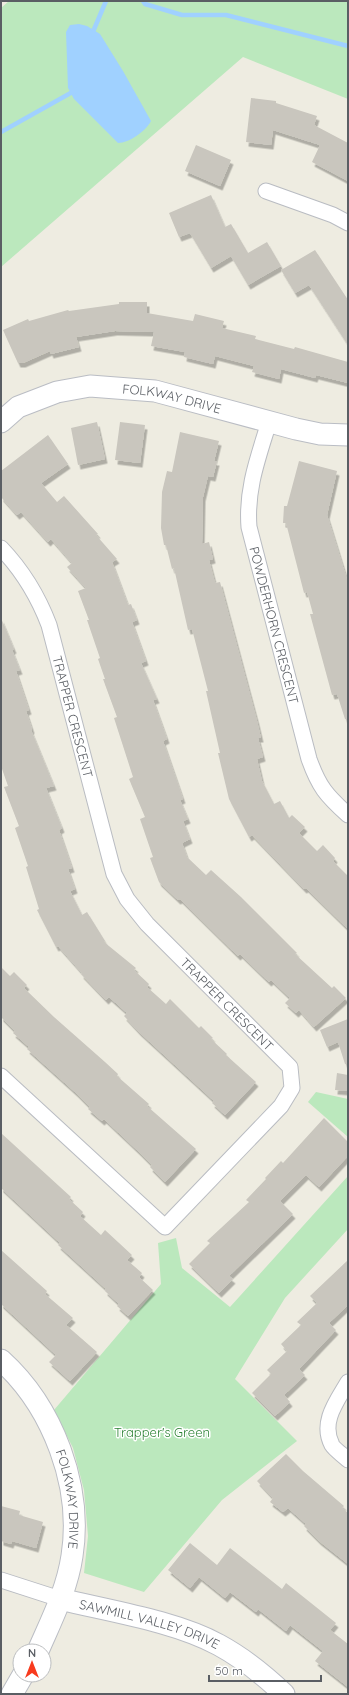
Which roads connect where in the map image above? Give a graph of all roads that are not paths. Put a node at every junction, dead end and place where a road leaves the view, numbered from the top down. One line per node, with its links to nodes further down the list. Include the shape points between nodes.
1 (266, 191): 2 (street)
2 (348, 223)
3 (1, 422): 4 (street, FOLKWAY DRIVE, via 18,407 57,392 90,386 155,391)
4 (269, 422): 5 (street, FOLKWAY DRIVE, via 320,434); 7 (street, POWDERHORN CRESCENT, via 250,485 250,527 309,759 317,781 326,795)
5 (348, 435)
6 (1, 548): 8 (street, TRAPPER CRESCENT, via 16,564 42,607 49,625 114,874 127,899 147,924 290,1068 292,1088 281,1106 165,1227)
7 (348, 816)
8 (1, 1076)
9 (1, 1360): 13 (street, FOLKWAY DRIVE, via 17,1374 54,1434 68,1481 75,1514 74,1536 72,1557)
10 (348, 1382): 11 (street, via 330,1412 328,1429 332,1445)
11 (348, 1460)
12 (1, 1580): 13 (street, SAWMILL VALLEY DRIVE)
13 (60, 1599): 14 (street, FOLKWAY DRIVE); 17 (street, SAWMILL VALLEY DRIVE, via 178,1628 218,1644 258,1669)
14 (41, 1643)
15 (18, 1683): 16 (street)
16 (12, 1694)
17 (284, 1694)

